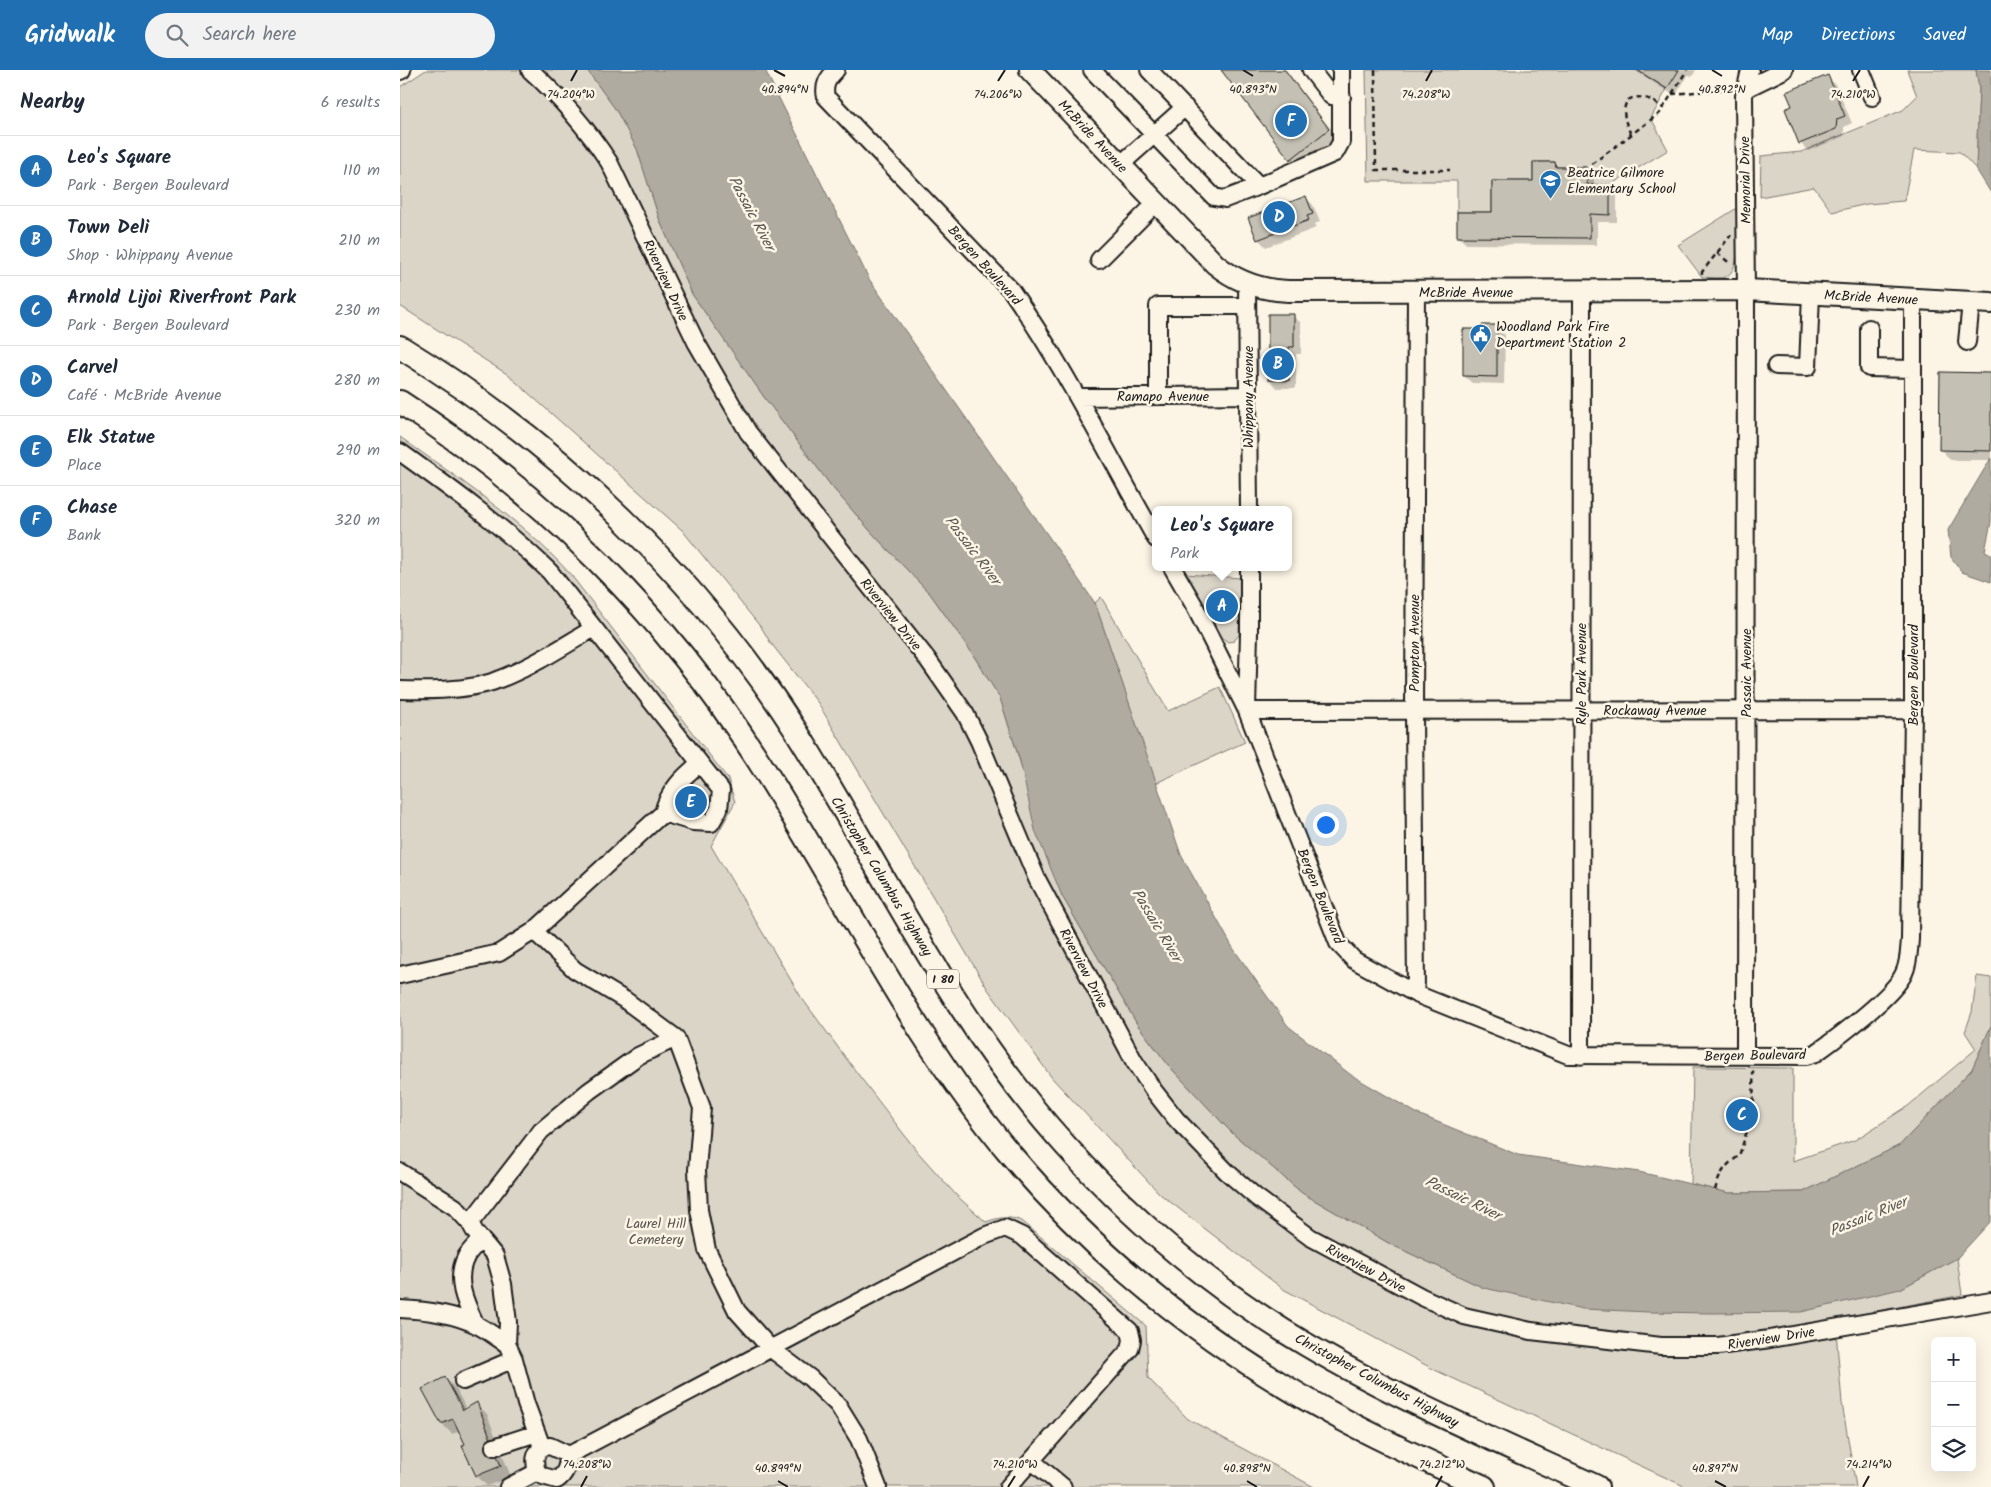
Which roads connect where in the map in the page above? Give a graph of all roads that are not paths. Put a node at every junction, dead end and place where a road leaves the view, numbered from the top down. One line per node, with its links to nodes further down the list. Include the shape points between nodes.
1 (530, 70): 61 (street, Riverview Drive, via 573,112 608,162 696,342 748,432 928,660 965,713 980,741 1037,879 1139,1068 1176,1119 1220,1166 1256,1197 1310,1237 1422,1297 1464,1316 1531,1332 1661,1346 1718,1346)
2 (836, 70): 35 (street, Bergen Boulevard, via 826,82 826,97 1011,290)
3 (1030, 70): 16 (main road, McBride Avenue)
4 (1092, 70): 15 (street)
5 (1149, 70): 14 (street)
6 (1311, 70): 12 (street, via 1331,96)
7 (1341, 70): 12 (street)
8 (1750, 70): 11 (street, Memorial Drive)
9 (1784, 70): 11 (street)
10 (1861, 70): 13 (street)
11 (1746, 89): 21 (street, Memorial Drive)
12 (1342, 96): 17 (street, via 1341,142 1336,153)
13 (1872, 97)
14 (1185, 107): 15 (street); 17 (street)
15 (1154, 135): 16 (street); 17 (street, via 1214,197 1225,199)
16 (1120, 165): 18 (main road, McBride Avenue)
17 (1259, 186)
18 (1156, 203): 19 (street); 20 (main road, McBride Avenue, via 1215,264)
19 (1099, 260)
20 (1247, 284): 23 (main road, McBride Avenue, via 1274,291); 28 (street, Whippany Avenue)
21 (1746, 290): 22 (main road, McBride Avenue); 24 (main road, McBride Avenue); 47 (street, Passaic Avenue)
22 (1582, 291): 23 (main road, McBride Avenue); 46 (street, Ryle Park Avenue)
23 (1416, 292): 45 (street, Pompton Avenue)
24 (1811, 294): 25 (main road, McBride Avenue); 32 (street, via 1808,367)
25 (1913, 299): 26 (main road, McBride Avenue); 33 (street, Bergen Boulevard)
26 (1971, 302): 27 (main road, McBride Avenue); 30 (street)
27 (1991, 303)
28 (1248, 306): 34 (street, Whippany Avenue); 36 (street, via 1158,306)
29 (1870, 328): 33 (street, via 1869,368)
30 (1967, 342)
31 (400, 347): 78 (highway, Christopher Columbus Highway / I 80, via 467,390 592,489 702,605 767,688 796,732 944,980 1001,1067 1032,1108 1133,1215 1219,1287 1305,1344 1394,1393)
32 (1776, 366)
33 (1913, 369): 48 (street, Bergen Boulevard)
34 (1248, 395): 36 (street, Ramapo Avenue); 39 (street, Whippany Avenue)
35 (1078, 397): 36 (street, Ramapo Avenue); 40 (street, Bergen Boulevard)
36 (1158, 397)
37 (400, 402): 77 (highway, via 472,451 552,517 592,554 674,644 756,757 947,1072 1013,1157 1079,1228 1165,1304 1252,1366 1344,1420)
38 (400, 452): 43 (street, via 519,541 550,572)
39 (1249, 506)
40 (1152, 531)
41 (1174, 571): 49 (street, Bergen Boulevard)
42 (1249, 571): 49 (street)
43 (594, 628): 44 (street, via 538,662 490,682 437,691); 50 (street)
44 (400, 690)
45 (1414, 710): 46 (street, Rockaway Avenue); 49 (street, Rockaway Avenue); 54 (street, Pompton Avenue)
46 (1581, 710): 47 (street, Rockaway Avenue); 56 (street, Ryle Park Avenue)
47 (1746, 710): 48 (street, Rockaway Avenue); 57 (street, Passaic Avenue)
48 (1913, 710): 57 (street, Bergen Boulevard, via 1910,939 1905,972 1890,993 1816,1053 1806,1056)
49 (1247, 711): 54 (street, Bergen Boulevard, via 1338,943 1354,960)
50 (700, 763): 51 (street, via 679,780 665,801); 51 (street, via 721,790 719,809 711,823 693,822)
51 (663, 813): 52 (street)
52 (534, 931): 53 (street, via 499,953); 55 (street, via 575,970 625,1000)
53 (400, 975)
54 (1416, 994): 56 (street, Bergen Boulevard, via 1568,1055)
55 (676, 1038): 59 (street, via 638,1056 541,1131); 64 (street, via 702,1108 697,1170 699,1210 707,1250 737,1311)
56 (1581, 1056): 57 (street, Bergen Boulevard)
57 (1749, 1056)
58 (400, 1172): 59 (street, via 455,1207)
59 (470, 1223): 60 (street)
60 (481, 1239): 63 (street, via 466,1256 462,1269 466,1304); 65 (street, via 495,1256 503,1284)
61 (1991, 1301)
62 (400, 1310): 63 (street, via 447,1315)
63 (476, 1325): 65 (street)
64 (770, 1348): 69 (street); 70 (street, via 1005,1228 1022,1236 1130,1330 1132,1340 1130,1350); 74 (street, via 838,1404 860,1439)
65 (510, 1351): 66 (street); 67 (street)
66 (463, 1381)
67 (539, 1440): 68 (street); 69 (street); 71 (street)
68 (494, 1447)
69 (569, 1455): 72 (street)
70 (1032, 1461): 75 (street); 76 (street)
71 (537, 1472): 72 (street); 73 (street)
72 (559, 1484)
73 (508, 1487)
74 (878, 1487)
75 (1008, 1487)
76 (1063, 1487)
77 (1484, 1487)
78 (1597, 1487)

